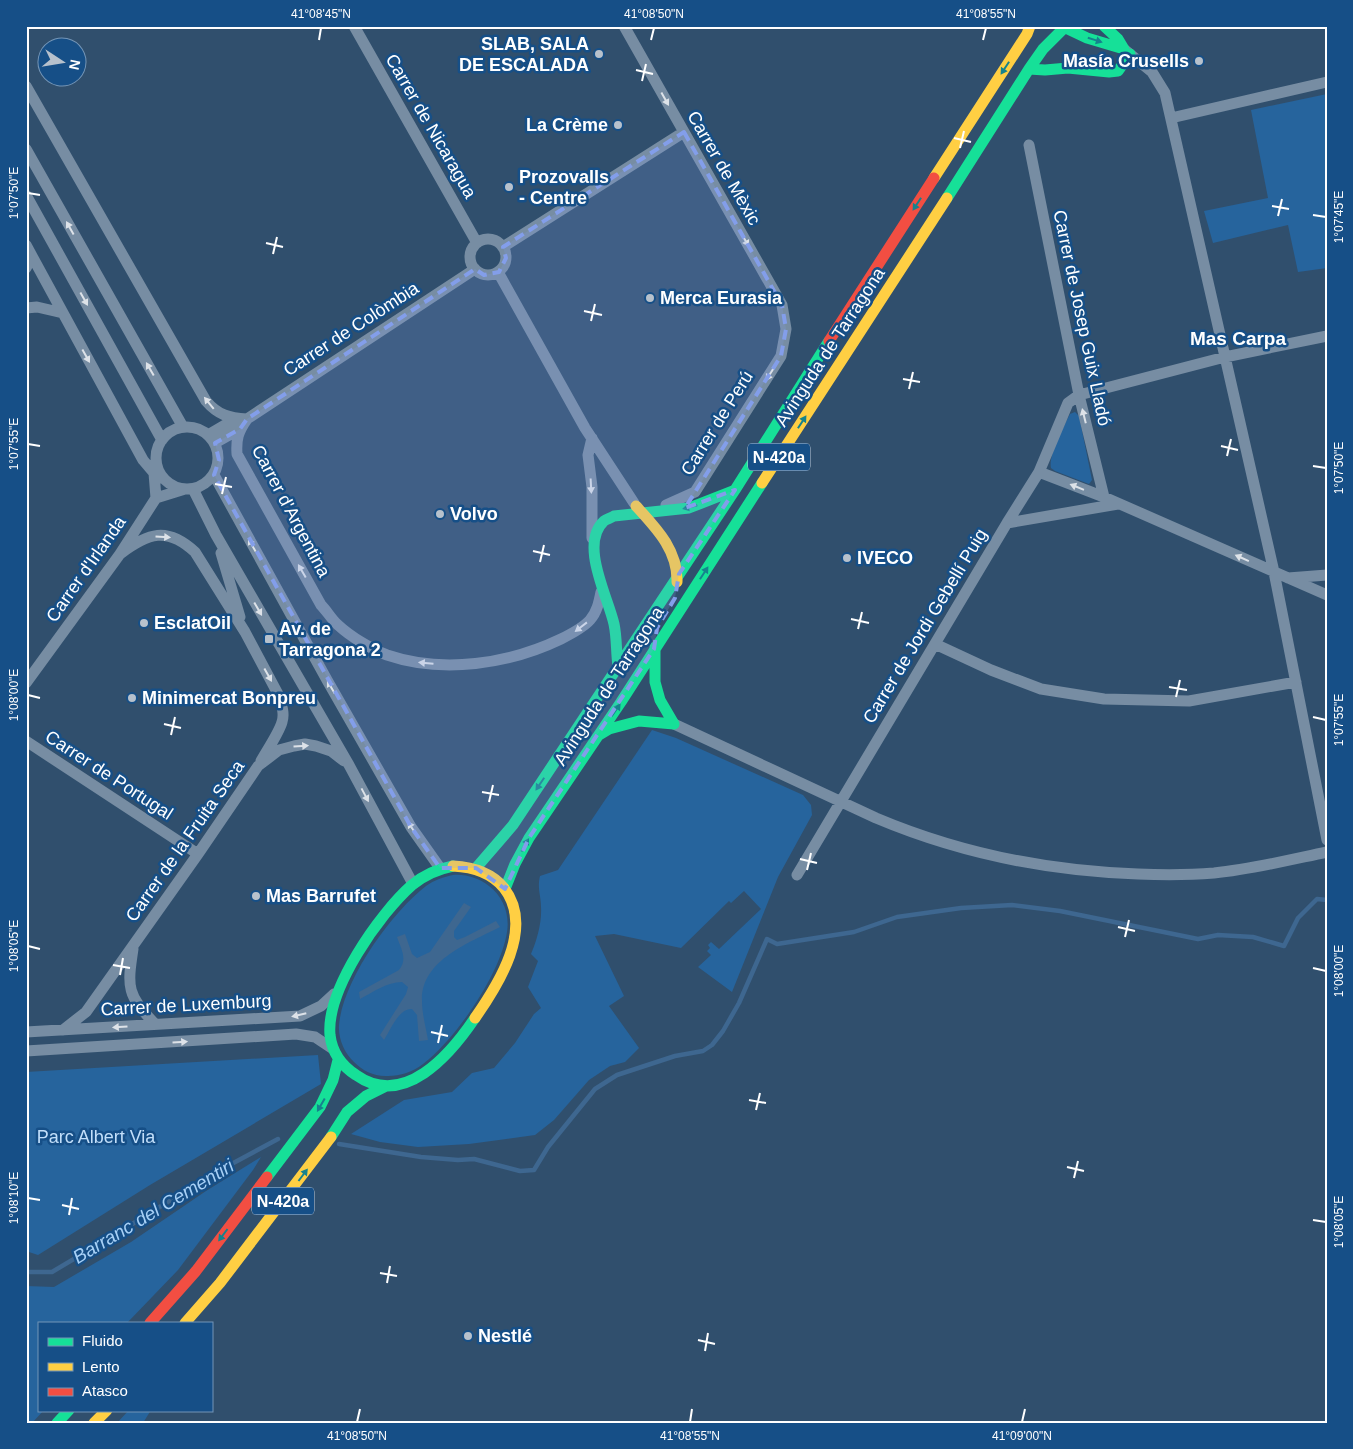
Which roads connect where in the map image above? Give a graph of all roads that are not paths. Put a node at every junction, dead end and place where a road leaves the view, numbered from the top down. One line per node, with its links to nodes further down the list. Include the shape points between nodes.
1 (354, 26): 16 (street, Carrer de Nicaragua)
2 (624, 26): 12 (street, Carrer de Mèxic, one-way to 12)
3 (1030, 26): 38 (main road, Avinguda de Tarragona / N-420a, one-way to 38, via 1028,34)
4 (1104, 26): 7 (main road)
5 (1046, 28): 6 (main road, via 1054,31)
6 (1067, 28): 7 (main road, one-way to 7); 8 (main road, Avinguda de Tarragona / N-420a, via 1043,49)
7 (1127, 51): 8 (main road, via 1118,71); 11 (street, via 1152,72 1165,93)
8 (1029, 69): 56 (main road, Avinguda de Tarragona / N-420a, one-way to 8)
9 (1327, 82): 11 (street)
10 (26, 86): 29 (street, one-way to 10, via 214,410 206,401)
11 (1171, 118): 27 (street)
12 (684, 132): 18 (street); 25 (street, Carrer de Mèxic, one-way to 25, via 782,305)
13 (1029, 145): 28 (street, Carrer de Josep Guix Lladó)
14 (26, 149): 30 (street, one-way to 14)
15 (26, 194): 33 (street, one-way to 33)
16 (477, 243): 18 (street, via 492,240); 21 (street, via 470,254)
17 (26, 245): 19 (street)
18 (503, 247): 22 (street, via 505,264)
19 (32, 256): 20 (street); 24 (street)
20 (26, 268)
21 (475, 269): 22 (street, via 490,275); 29 (street, Carrer de Colòmbia)
22 (498, 272): 31 (street)
23 (26, 308): 24 (street)
24 (63, 313): 36 (street, one-way to 36, via 143,460)
25 (786, 329): 43 (street, Carrer de Perú, one-way to 43, via 781,356 695,492)
26 (1327, 336): 27 (street)
27 (1225, 357): 28 (street); 48 (street)
28 (1079, 394): 34 (street, Carrer de Jordi Gebellí Puig, via 1068,403); 39 (street, Carrer de Josep Guix Lladó, one-way to 28)
29 (241, 422): 32 (street, Carrer de Colòmbia); 52 (street, Carrer d'Argentina, one-way to 29, via 599,604 590,620 574,633 522,654 489,661 442,664 403,660 370,648 338,625 322,605 237,454)
30 (183, 427): 32 (street, via 201,430); 33 (street, via 175,429)
31 (592, 438): 41 (street); 46 (street, one-way to 46, via 588,456)
32 (212, 439): 35 (street, via 219,460)
33 (162, 440): 36 (street, via 156,460)
34 (1039, 472): 39 (street, one-way to 34); 44 (street, Carrer de Jordi Gebellí Puig)
35 (214, 475): 37 (street, via 201,486); 69 (street, one-way to 35, via 411,827)
36 (159, 476): 37 (street, via 170,484); 40 (street)
37 (189, 489): 40 (street); 45 (street)
38 (735, 490): 43 (main road, N-420a, one-way to 43, via 689,508); 49 (main road, Avinguda de Tarragona / N-420a)
39 (1104, 497): 42 (street)
40 (156, 498): 47 (street, Carrer d'Irlanda)
41 (634, 503): 43 (main road)
42 (1118, 504): 44 (street); 48 (street, one-way to 42)
43 (647, 513): 46 (main road, N-420a, via 605,520 598,530); 49 (main road, via 665,539)
44 (1007, 522): 55 (street, Carrer de Jordi Gebellí Puig)
45 (216, 535): 54 (street); 63 (street, one-way to 63)
46 (593, 552): 52 (main road)
47 (120, 554): 54 (street, one-way to 54, via 149,536 174,538 185,543 195,552); 59 (street, Carrer d'Irlanda)
48 (1274, 572): 51 (street); 58 (street)
49 (679, 574): 56 (main road, N-420a, via 675,598 658,628); 57 (main road, Avinguda de Tarragona / N-420a)
50 (1327, 575): 51 (street)
51 (1287, 578): 53 (street)
52 (602, 585): 57 (main road, via 614,625)
53 (1327, 595)
54 (245, 632): 64 (street, one-way to 64, via 278,694 283,715)
55 (935, 644): 58 (street, via 1041,689 1104,699 1189,701); 65 (street, Carrer de Jordi Gebellí Puig)
56 (654, 649): 60 (main road, via 655,682 660,700); 61 (main road, Avinguda de Tarragona / N-420a, one-way to 56)
57 (618, 666): 70 (main road, Avinguda de Tarragona / N-420a, one-way to 70, via 513,825)
58 (1296, 682): 66 (street)
59 (26, 683)
60 (674, 724): 61 (main road, via 639,721); 65 (street)
61 (598, 735): 73 (main road, Avinguda de Tarragona / N-420a, one-way to 61, via 529,838)
62 (26, 741): 68 (street, Carrer de Portugal)
63 (349, 765): 64 (street, Carrer de la Fruita Seca, one-way to 63, via 280,750 305,744 331,751); 72 (street, one-way to 72)
64 (258, 766): 68 (street, Carrer de la Fruita Seca)
65 (842, 801): 67 (street, via 943,843 987,855 1100,872 1213,873); 71 (street, Carrer de Jordi Gebellí Puig)
66 (1327, 840)
67 (1327, 852)
68 (198, 854): 74 (street, Carrer de la Fruita Seca)
69 (440, 868): 70 (main road, N-420a); 72 (main road, N-420a)
70 (476, 868): 73 (main road, N-420a, via 486,872)
71 (797, 875)
72 (413, 884): 75 (main road, N-420a, via 390,908 356,955)
73 (505, 889): 82 (main road, N-420a, via 514,907 514,940 508,961 489,998 458,1041 428,1071 400,1085)
74 (133, 947): 76 (street, Carrer de la Fruita Seca, via 129,977 132,995); 77 (street, Carrer de la Fruita Seca, via 86,1012)
75 (339, 989): 76 (street, Carrer de Luxemburg, one-way to 76, via 321,1006 300,1016); 79 (main road, N-420a, via 330,1022)
76 (155, 1024): 77 (street, Carrer de Luxemburg, one-way to 77)
77 (63, 1030): 78 (street, Carrer de Luxemburg)
78 (26, 1032)
79 (333, 1049): 80 (street, Carrer de Luxemburg, one-way to 79, via 296,1034 315,1037); 81 (main road, N-420a)
80 (26, 1051)
81 (338, 1060): 82 (main road, N-420a, via 366,1082); 83 (main road, N-420a, one-way to 83, via 320,1107 196,1271)
82 (386, 1086): 84 (main road, N-420a, one-way to 82, via 226,1275 347,1112 366,1096)
83 (151, 1322)
84 (186, 1322)
85 (67, 1412): 87 (main road)
86 (105, 1412): 88 (main road)
87 (57, 1423)
88 (94, 1423)

